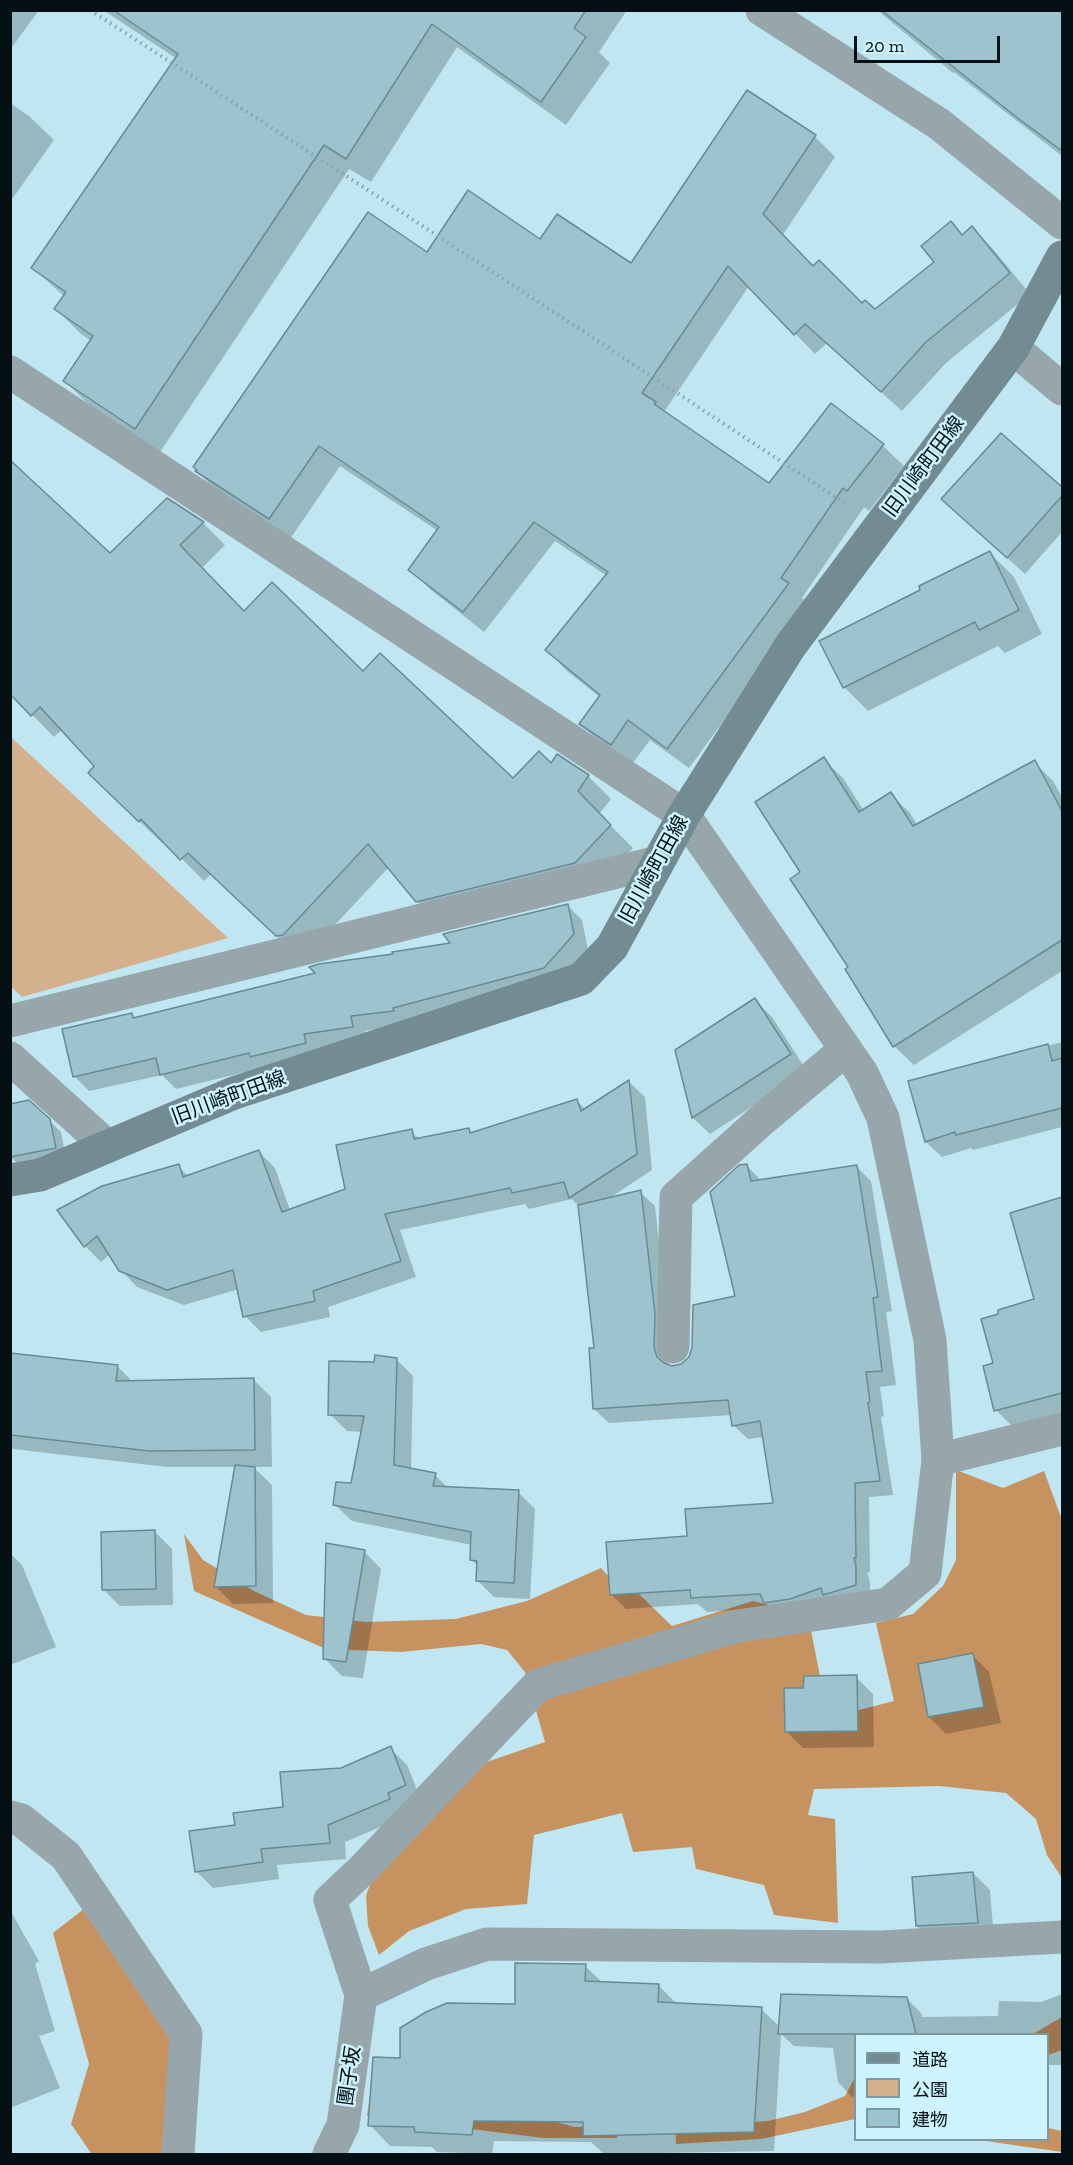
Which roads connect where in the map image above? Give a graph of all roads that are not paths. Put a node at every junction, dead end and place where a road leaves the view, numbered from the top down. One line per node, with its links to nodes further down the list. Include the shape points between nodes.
1 (762, 10): 2 (street, via 939,124)
2 (1062, 223)
3 (1062, 257): 4 (main road, 旧川崎町田線)
4 (1013, 348): 6 (street); 7 (main road, 旧川崎町田線, via 791,645)
5 (10, 372): 7 (street)
6 (1062, 389)
7 (684, 815): 8 (main road, 旧川崎町田線); 10 (street)
8 (658, 862): 9 (street); 12 (main road, 旧川崎町田線, via 612,947 581,979 234,1093)
9 (10, 1021)
10 (845, 1050): 14 (street, via 676,1197); 16 (street, via 862,1073 883,1118 930,1340)
11 (10, 1058): 12 (street)
12 (107, 1146): 13 (main road, 旧川崎町田線, via 40,1174)
13 (10, 1180)
14 (673, 1347)
15 (1062, 1429): 16 (street)
16 (938, 1460): 19 (street, via 925,1573 888,1604 738,1626 538,1685 330,1900)
17 (10, 1817): 20 (street, via 21,1820 66,1856 186,2034)
18 (1062, 1937): 19 (street, via 881,1947 487,1944 426,1964)
19 (361, 1995): 21 (street, 團子坂, via 343,2125)
20 (178, 2154)
21 (329, 2154)

